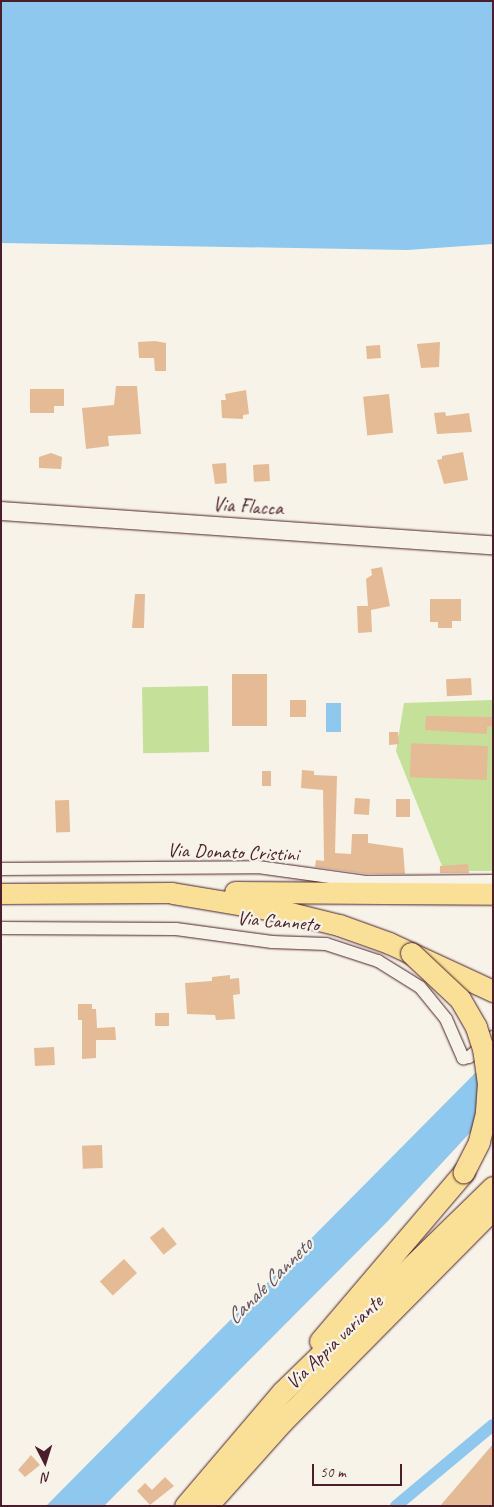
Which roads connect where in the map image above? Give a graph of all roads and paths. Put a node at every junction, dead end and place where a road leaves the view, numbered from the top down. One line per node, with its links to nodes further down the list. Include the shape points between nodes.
1 (1, 511): 2 (main road, Via Flacca)
2 (493, 545)
3 (1, 869): 4 (street, Via Donato Cristini, via 258,867 372,883)
4 (493, 881)
5 (172, 893): 6 (main road); 8 (highway)
6 (1, 894)
7 (493, 894): 8 (highway)
8 (286, 902): 10 (highway)
9 (1, 928): 12 (street, Via Canneto, via 176,929 264,941 332,945 378,962 420,987 446,1019 463,1058 469,1057)
10 (411, 953): 11 (highway); 15 (highway, bridge, via 460,999 476,1027 488,1082 486,1114 479,1142 464,1172 339,1315)
11 (493, 991)
12 (493, 1037)
13 (493, 1187): 15 (highway, Via Appia variante)
14 (493, 1208): 17 (highway, Via Appia variante, via 282,1422)
15 (298, 1377): 16 (highway, Via Appia variante)
16 (185, 1506)
17 (207, 1506)

